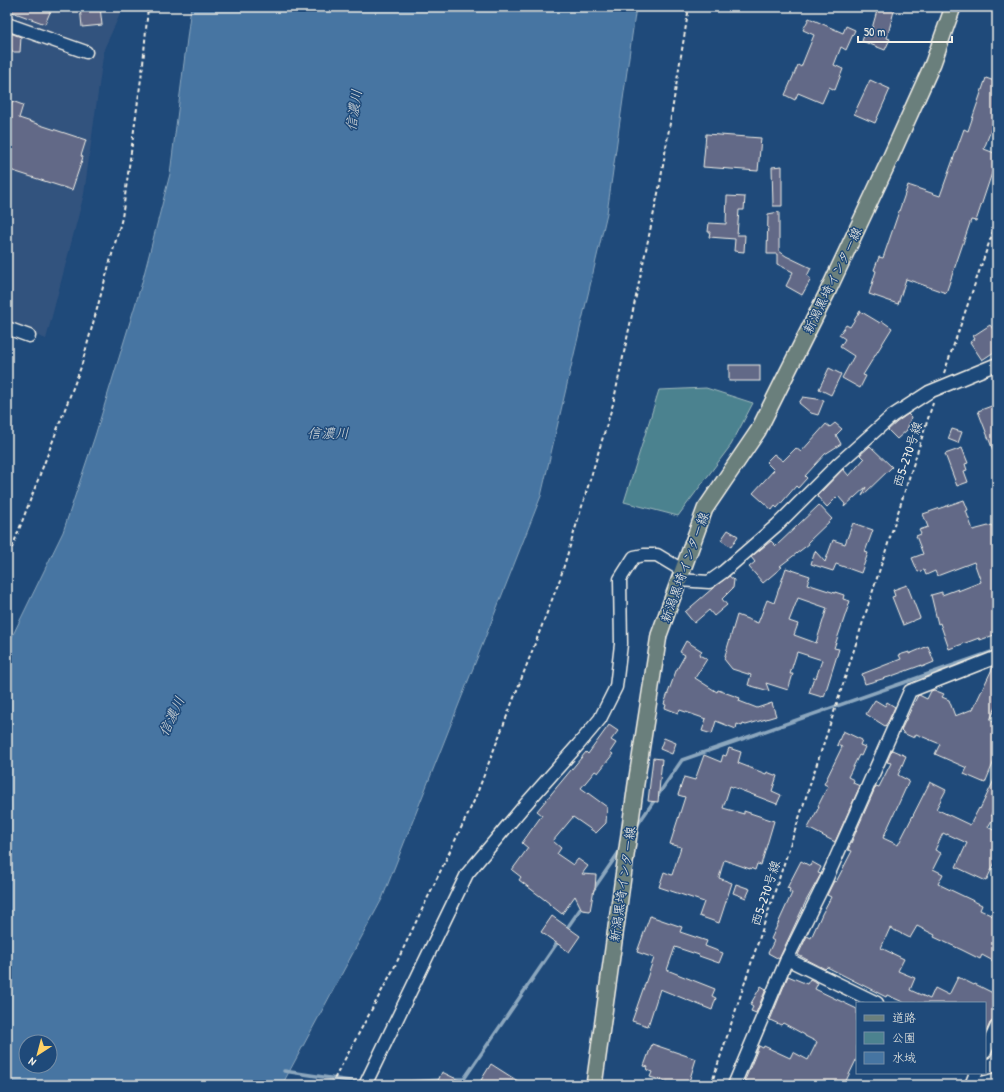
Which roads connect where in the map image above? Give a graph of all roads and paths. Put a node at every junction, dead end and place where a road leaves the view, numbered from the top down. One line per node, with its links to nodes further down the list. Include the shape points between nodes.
1 (148, 7): 11 (path, via 143,64 122,218 81,367)
2 (689, 7): 20 (path, via 660,184 615,396 560,579 474,800 393,970)
3 (952, 7): 12 (main road, 新潟黒埼インター線, via 933,63 827,293 758,431 705,509)
4 (7, 24): 5 (street)
5 (86, 52)
6 (997, 220): 10 (path, 西5-270号線)
7 (7, 328): 8 (street)
8 (29, 336)
9 (997, 364): 10 (street)
10 (938, 388): 12 (street, via 892,416 838,464 777,525 710,582); 23 (path, 西5-270号線)
11 (7, 561)
12 (680, 575): 21 (street, via 657,555 644,555 634,557 620,578 621,644 616,687 600,719 467,874); 22 (main road, 新潟黒埼インター線, via 659,635)
13 (997, 657): 14 (street, via 910,691 826,880)
14 (787, 959): 15 (street); 24 (street)
15 (875, 1002)
16 (997, 1026): 17 (street)
17 (986, 1050)
18 (976, 1074): 25 (street)
19 (997, 1079): 25 (street)
20 (331, 1085)
21 (365, 1085)
22 (594, 1085)
23 (711, 1085)
24 (734, 1085)
25 (972, 1085)

